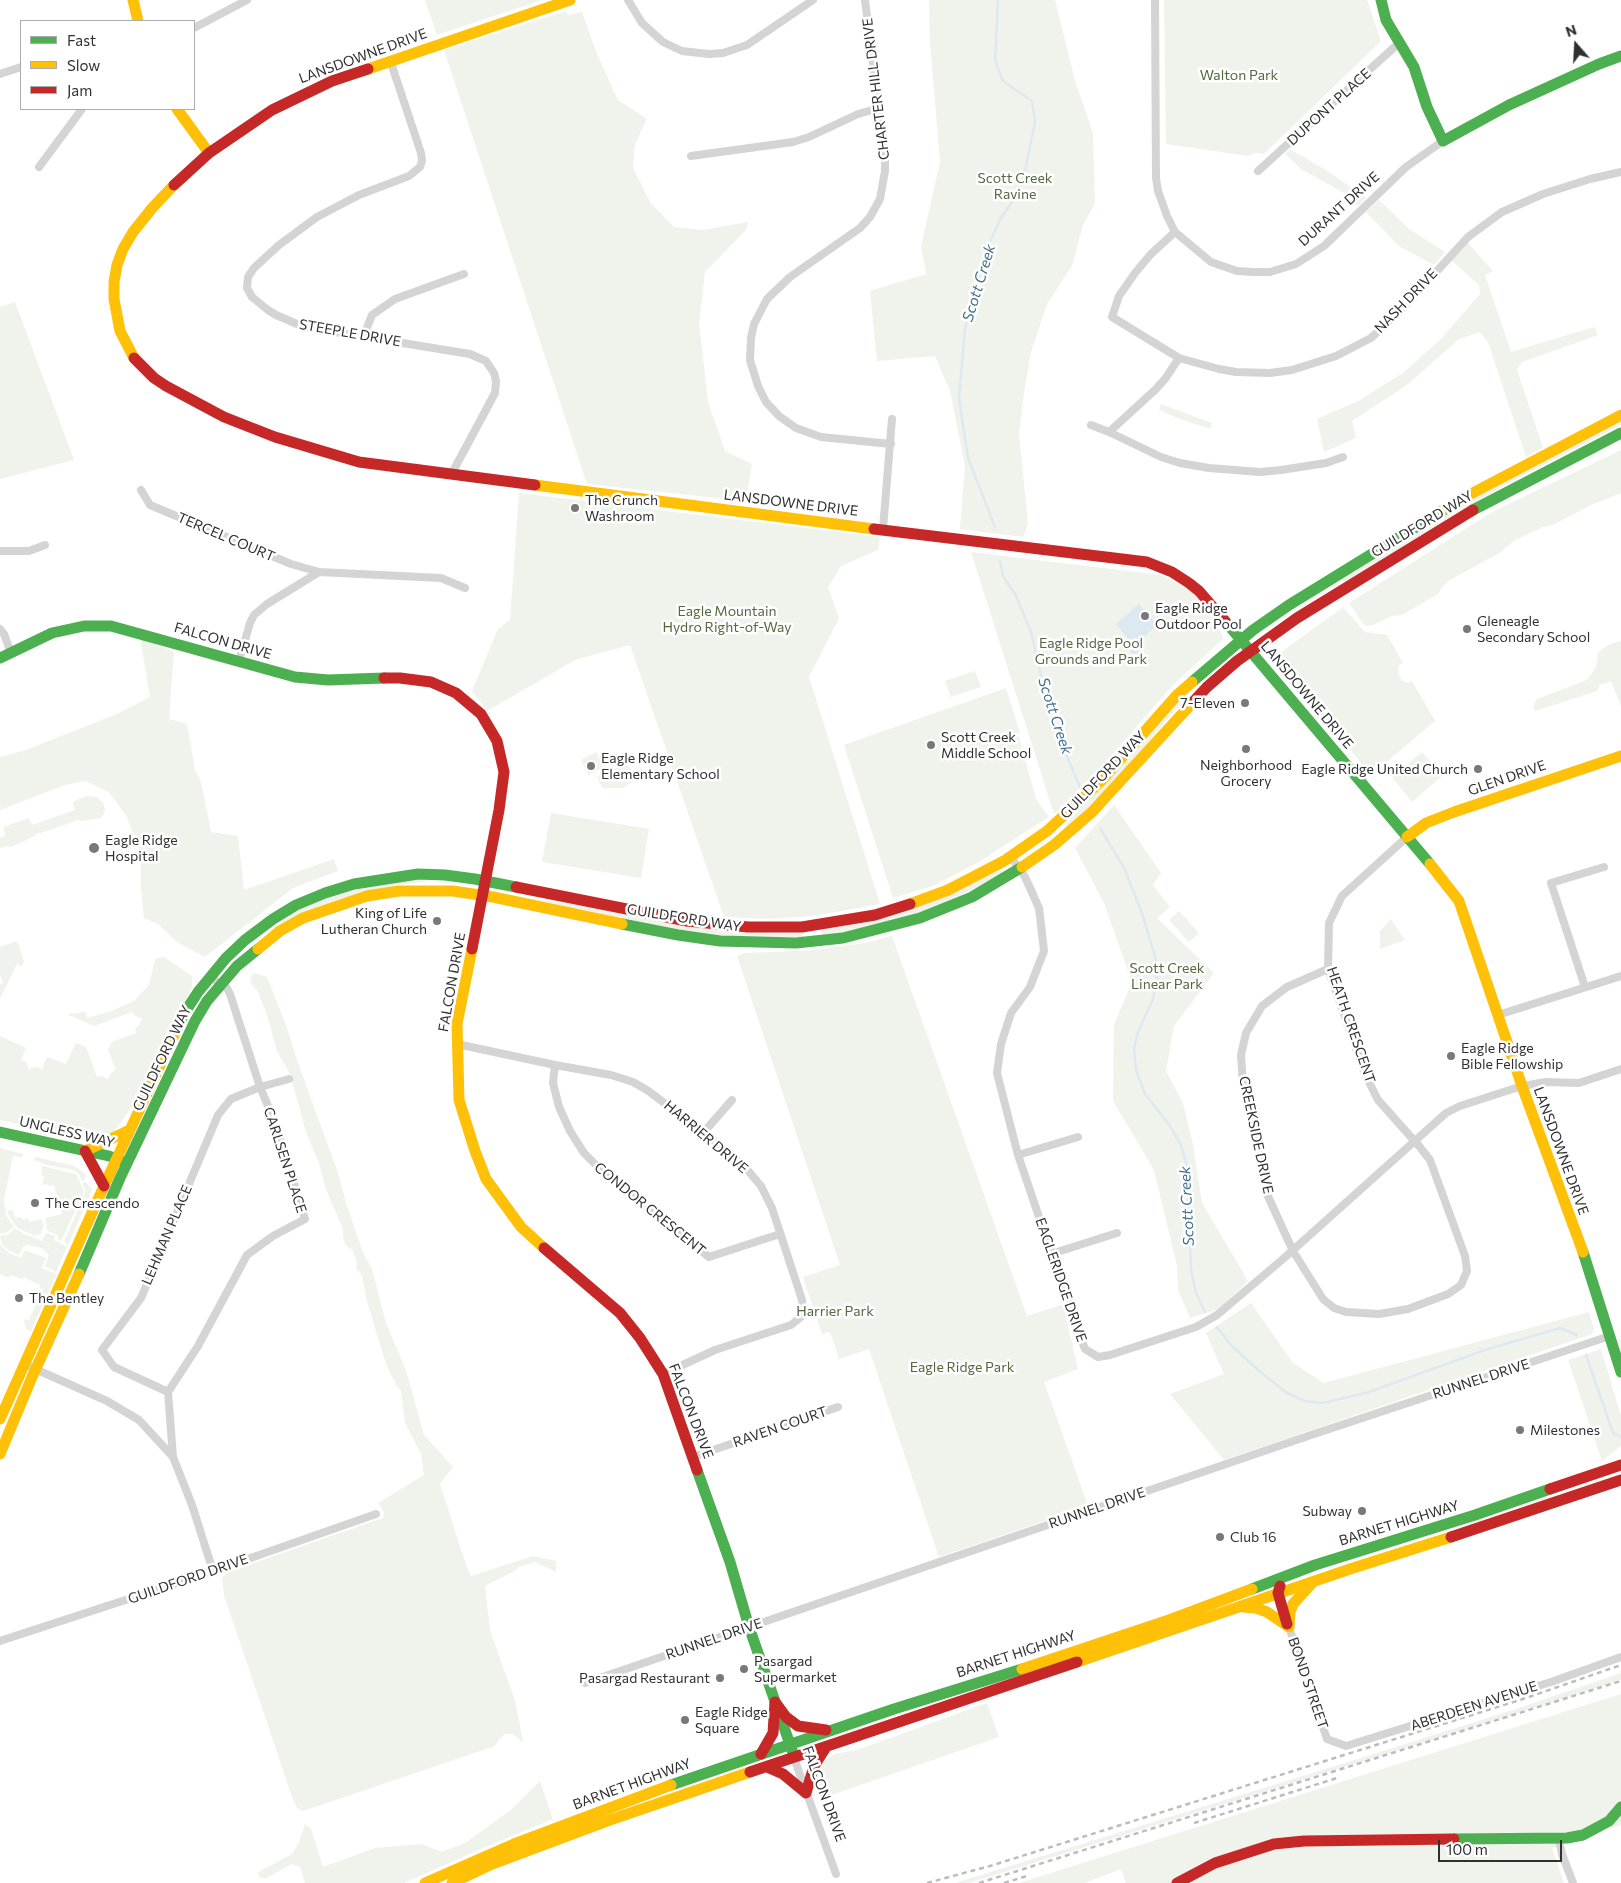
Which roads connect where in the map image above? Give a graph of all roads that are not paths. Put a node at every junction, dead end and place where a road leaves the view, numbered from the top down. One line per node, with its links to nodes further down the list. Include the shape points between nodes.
1 (133, 0): 9 (main road)
2 (247, 0): 10 (street)
3 (570, 0): 13 (main road, LANSDOWNE DRIVE)
4 (628, 0): 5 (street, via 642,23 663,42 682,50 708,54 747,45)
5 (814, 0)
6 (865, 0): 16 (street, CHARTER HILL DRIVE)
7 (1155, 0): 25 (street, DURANT DRIVE, via 1156,178 1160,201)
8 (1381, 0): 11 (main road, via 1386,20)
9 (138, 20)
10 (195, 27)
11 (1400, 42): 19 (main road, via 1414,67); 23 (street, DUPONT PLACE)
12 (1621, 56): 19 (main road, DURANT DRIVE, via 1517,102)
13 (390, 60): 20 (main road, LANSDOWNE DRIVE, via 297,96 250,123); 27 (street, STEEPLE DRIVE, via 421,154 420,167 408,176 359,195 317,217 254,268 247,283 252,297 276,315 304,327)
14 (20, 67): 15 (street)
15 (0, 74)
16 (879, 108): 21 (street, via 793,142); 34 (street, CHARTER HILL DRIVE, via 885,171 875,208 860,228 790,277 768,299 754,324 750,360 766,402 796,428 820,437)
17 (81, 110): 22 (street)
18 (178, 110): 20 (main road)
19 (1442, 141): 25 (street, DURANT DRIVE, via 1406,167 1324,246 1284,269 1253,272 1222,267 1201,255)
20 (209, 153): 36 (main road, LANSDOWNE DRIVE, via 175,184 133,232 117,264 114,299 120,332 136,360 154,378 180,394 224,417 274,437 359,462)
21 (691, 156)
22 (38, 167)
23 (1258, 171)
24 (1621, 172): 28 (street, NASH DRIVE, via 1543,194 1502,212 1468,237 1387,325 1371,338 1336,356 1292,370 1270,372 1236,372)
25 (1175, 232): 28 (street, NASH DRIVE, via 1135,272 1119,296 1112,317)
26 (464, 274): 27 (street, via 395,299 372,315)
27 (364, 335): 36 (street, STEEPLE DRIVE, via 470,354 491,367 496,382 495,393)
28 (1179, 358): 32 (street, via 1155,390)
29 (1621, 415): 44 (main road, GUILDFORD WAY, via 1465,497 1289,605)
30 (892, 419): 34 (street)
31 (1091, 425): 32 (street)
32 (1109, 432): 35 (street, via 1161,457 1209,468 1260,472 1326,463)
33 (1621, 433): 45 (main road, GUILDFORD WAY, via 1471,512 1297,618)
34 (891, 444): 38 (street)
35 (1343, 457)
36 (451, 475): 38 (main road, LANSDOWNE DRIVE)
37 (141, 490): 41 (street, TERCEL COURT, via 150,505 291,564)
38 (883, 529): 44 (main road, LANSDOWNE DRIVE, via 1147,562 1172,572 1199,591)
39 (45, 545): 40 (street, via 29,551)
40 (0, 551)
41 (319, 572): 42 (street, TERCEL COURT, via 441,578); 48 (street, via 254,615)
42 (465, 588)
43 (0, 629): 46 (street)
44 (1240, 640): 45 (main road, LANSDOWNE DRIVE); 51 (main road, GUILDFORD WAY, via 1177,695 1079,803)
45 (1250, 651): 50 (main road, LANSDOWNE DRIVE); 53 (main road, GUILDFORD WAY, via 1207,687 1080,823)
46 (11, 652): 47 (main road, FALCON DRIVE); 48 (main road, FALCON DRIVE, via 52,633 98,625 126,629)
47 (0, 658)
48 (239, 660): 54 (main road, FALCON DRIVE, via 312,680 400,678 432,682 467,701 481,714 497,742 504,772)
49 (1621, 756): 50 (main road, GLEN DRIVE, via 1454,812 1426,823)
50 (1407, 837): 56 (street, HEATH CRESCENT, via 1342,896 1329,923); 61 (main road, LANSDOWNE DRIVE, via 1459,901)
51 (1012, 857): 53 (street, EAGLERIDGE DRIVE); 54 (main road, GUILDFORD WAY, via 948,890 897,909 802,927 717,925)
52 (1604, 866): 60 (street, via 1552,884)
53 (1020, 869): 55 (main road, GUILDFORD WAY, via 972,897 920,918 843,938 796,943 711,940); 75 (street, EAGLERIDGE DRIVE, via 1039,908 1044,951 1030,987 1011,1013 1001,1044 997,1073)
54 (485, 881): 55 (main road, FALCON DRIVE); 58 (main road, GUILDFORD WAY, via 418,874 362,882 325,893 296,905 259,929)
55 (482, 895): 59 (main road, GUILDFORD WAY, via 399,890 332,906 280,931 250,954); 62 (main road, FALCON DRIVE, via 457,1024)
56 (1328, 969): 73 (street, HEATH CRESCENT, via 1369,1083 1378,1100); 80 (street, CREEKSIDE DRIVE, via 1287,987 1262,1006 1246,1033 1241,1055 1243,1085 1257,1132 1266,1192)
57 (1621, 976): 60 (street)
58 (210, 977): 59 (street, CARLSEN PLACE); 69 (main road, GUILDFORD WAY, via 185,1012)
59 (220, 984): 67 (street, CARLSEN PLACE, via 230,994); 76 (main road, GUILDFORD WAY, via 195,1021)
60 (1585, 988): 61 (street)
61 (1498, 1015): 66 (main road, LANSDOWNE DRIVE)
62 (457, 1044): 63 (street, HARRIER DRIVE); 86 (main road, FALCON DRIVE, via 459,1100 486,1179 532,1238 626,1319)
63 (556, 1066): 71 (street, HARRIER DRIVE, via 633,1082); 79 (street, CONDOR CRESCENT, via 554,1082 560,1107 584,1153 610,1180 709,1257)
64 (1621, 1069): 66 (street, EAGLERIDGE DRIVE, via 1579,1083 1546,1082)
65 (289, 1079): 67 (street, LEHMAN PLACE)
66 (1522, 1086): 73 (street, EAGLERIDGE DRIVE, via 1446,1113); 82 (main road, LANSDOWNE DRIVE)
67 (260, 1087): 87 (street, CARLSEN PLACE, via 274,1120 305,1219 247,1255 198,1346); 87 (street, LEHMAN PLACE, via 230,1099 218,1115 141,1298 102,1350 114,1367)
68 (732, 1100): 71 (street)
69 (130, 1130): 74 (main road); 76 (main road, GUILDFORD WAY)
70 (0, 1132): 74 (main road, UNGLESS WAY)
71 (704, 1132): 79 (street, HARRIER DRIVE, via 745,1167 761,1186)
72 (1078, 1137): 75 (street)
73 (1414, 1140): 80 (street, EAGLERIDGE DRIVE); 80 (street, HEATH CRESCENT, via 1430,1160 1465,1256 1467,1271 1461,1284 1448,1294 1408,1309 1379,1314 1346,1312 1323,1299)
74 (85, 1151): 76 (main road, UNGLESS WAY); 77 (main road)
75 (1018, 1155): 81 (street, EAGLERIDGE DRIVE)
76 (122, 1161): 77 (main road, GUILDFORD WAY); 84 (main road, GUILDFORD WAY)
77 (104, 1186): 83 (main road, GUILDFORD WAY)
78 (1117, 1233): 81 (street)
79 (780, 1234): 86 (street, HARRIER DRIVE, via 802,1300 801,1317 791,1325 715,1350)
80 (1293, 1250): 81 (street, EAGLERIDGE DRIVE, via 1218,1315 1196,1327 1098,1357 1086,1349)
81 (1051, 1254)
82 (1610, 1336): 85 (main road, LANSDOWNE DRIVE); 101 (street, RUNNEL DRIVE)
83 (24, 1364): 84 (street); 89 (main road, GUILDFORD WAY)
84 (36, 1369): 90 (main road, GUILDFORD WAY); 91 (street, via 107,1401 140,1420)
85 (1621, 1372)
86 (663, 1374): 92 (main road, FALCON DRIVE)
87 (168, 1392): 91 (street)
88 (838, 1407): 92 (street, RAVEN COURT)
89 (0, 1419)
90 (0, 1454)
91 (173, 1457): 96 (street)
92 (692, 1457): 101 (main road, FALCON DRIVE, via 730,1562)
93 (1620, 1463): 97 (main road, BARNET HIGHWAY, via 1475,1515)
94 (1619, 1482): 98 (main road, BARNET HIGHWAY)
95 (376, 1514): 96 (street, GUILDFORD DRIVE)
96 (213, 1571): 103 (street, GUILDFORD DRIVE)
97 (1284, 1576): 99 (main road); 107 (main road, BARNET HIGHWAY, via 1169,1620)
98 (1314, 1581): 99 (main road, BARNET HIGHWAY); 102 (main road, via 1293,1604)
99 (1278, 1593): 100 (main road, BARNET HIGHWAY); 102 (main road)
100 (1238, 1607): 102 (main road, via 1267,1612); 110 (main road, BARNET HIGHWAY)
101 (749, 1627): 105 (street, RUNNEL DRIVE); 106 (main road, FALCON DRIVE)
102 (1289, 1627): 108 (street, BOND STREET)
103 (0, 1642)
104 (1621, 1657): 108 (street, ABERDEEN AVENUE, via 1346,1746)
105 (585, 1683)
106 (775, 1702): 107 (main road, via 798,1726); 109 (main road, FALCON DRIVE); 111 (main road, via 773,1733)
107 (831, 1730): 109 (main road, BARNET HIGHWAY)
108 (1327, 1738)
109 (790, 1744): 111 (main road, BARNET HIGHWAY); 112 (main road, FALCON DRIVE)
110 (826, 1747): 112 (main road, BARNET HIGHWAY); 114 (main road, via 814,1766)
111 (761, 1754): 118 (main road, BARNET HIGHWAY, via 620,1803)
112 (794, 1758): 113 (main road, BARNET HIGHWAY); 114 (street, FALCON DRIVE)
113 (767, 1767): 114 (main road, via 783,1774); 119 (main road, BARNET HIGHWAY, via 566,1835)
114 (806, 1794): 117 (street, FALCON DRIVE)
115 (1621, 1807): 116 (main road, via 1596,1829)
116 (1559, 1839): 120 (main road, via 1288,1842 1232,1856); 121 (street)
117 (836, 1874)
118 (425, 1883)
119 (452, 1883)
120 (1177, 1883)
121 (1573, 1883)

